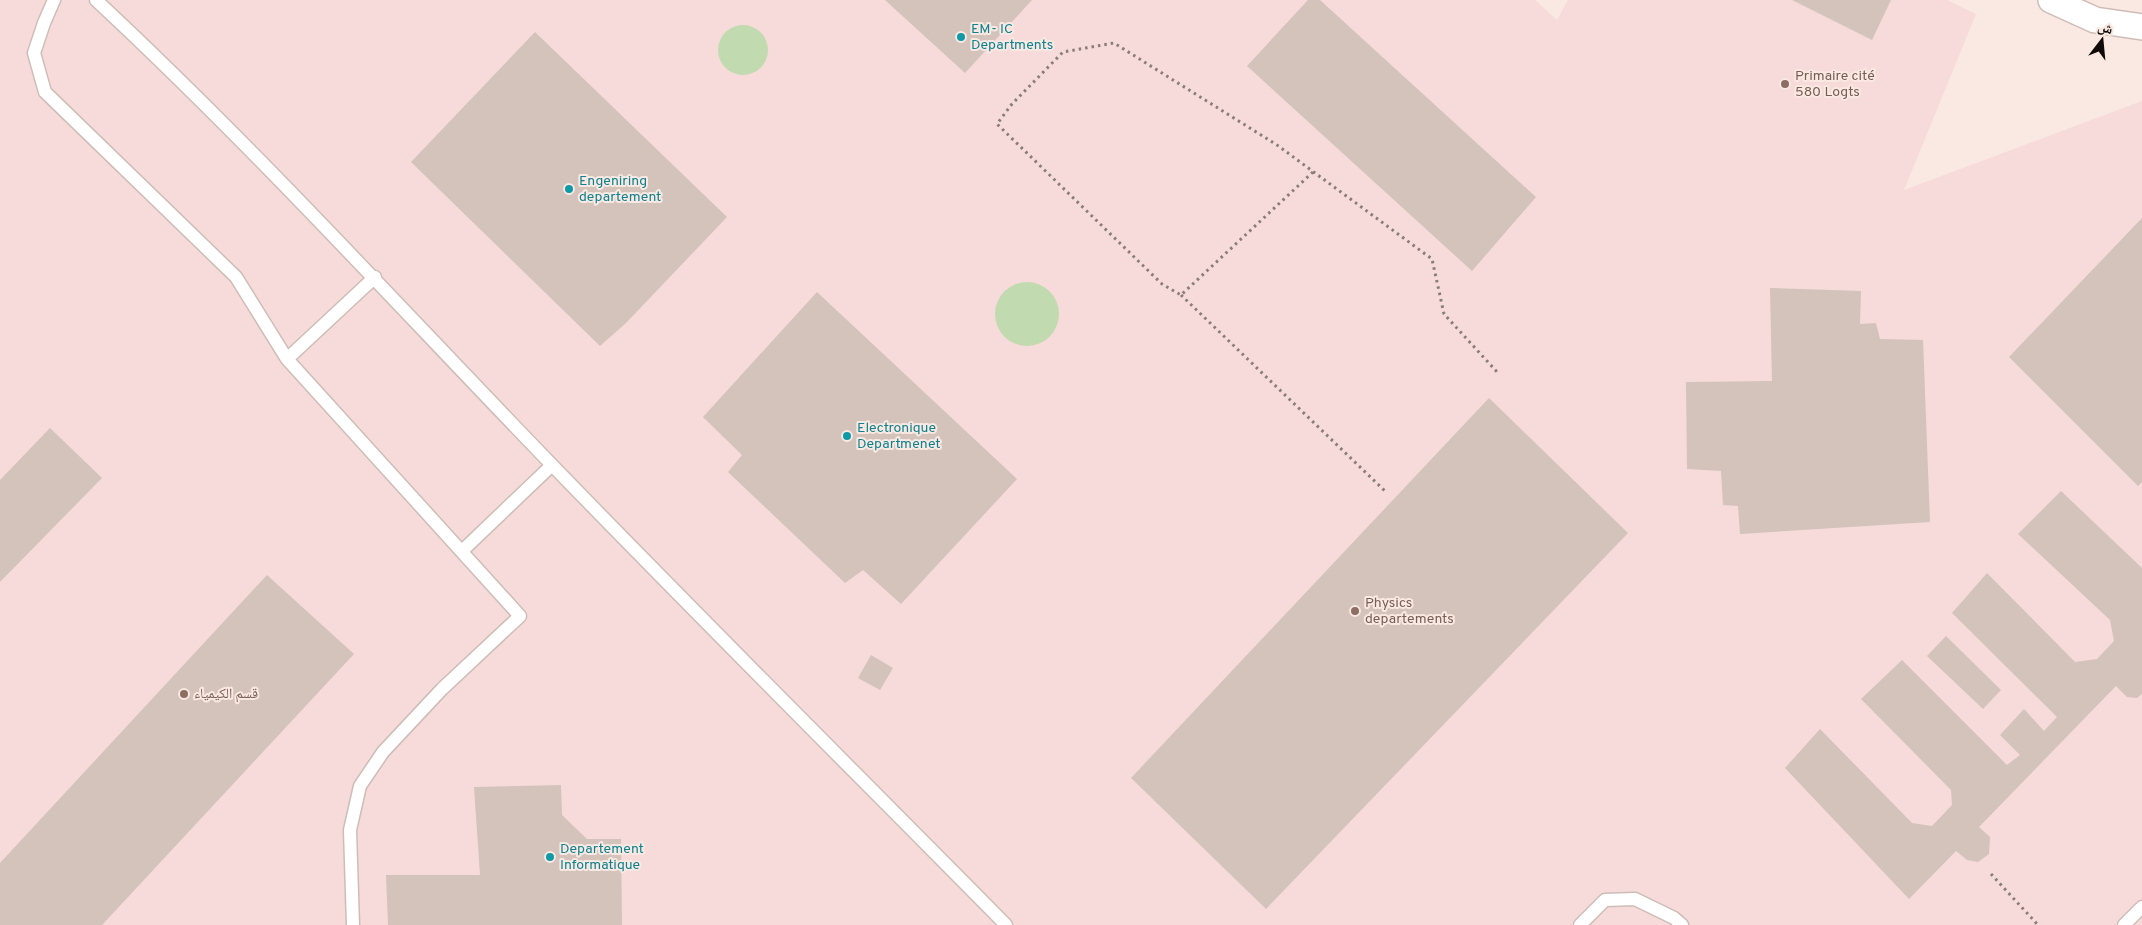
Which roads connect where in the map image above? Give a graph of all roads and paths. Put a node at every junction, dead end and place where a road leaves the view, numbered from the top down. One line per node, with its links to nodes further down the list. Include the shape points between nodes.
1 (54, 0): 8 (lane, via 34,53 45,92 236,277)
2 (96, 0): 6 (lane, via 150,50)
3 (2051, 0): 4 (street, via 2094,20)
4 (2142, 26)
5 (1313, 172): 7 (path); 7 (path, via 1277,145 1114,43 1063,52 997,124 1162,284); 9 (path, via 1432,259 1444,314)
6 (374, 277): 8 (lane); 10 (lane)
7 (1181, 295): 11 (path)
8 (288, 359): 12 (lane)
9 (1498, 373)
10 (552, 465): 12 (lane); 16 (lane)
11 (1386, 492)
12 (462, 552): 15 (lane, via 520,616 429,703 383,752 360,786 350,830)
13 (1991, 874): 19 (path)
14 (2142, 907): 20 (lane)
15 (353, 925)
16 (1006, 925)
17 (1580, 925): 18 (lane, via 1605,900 1635,899)
18 (1682, 925)
19 (2038, 925)
20 (2124, 925)

